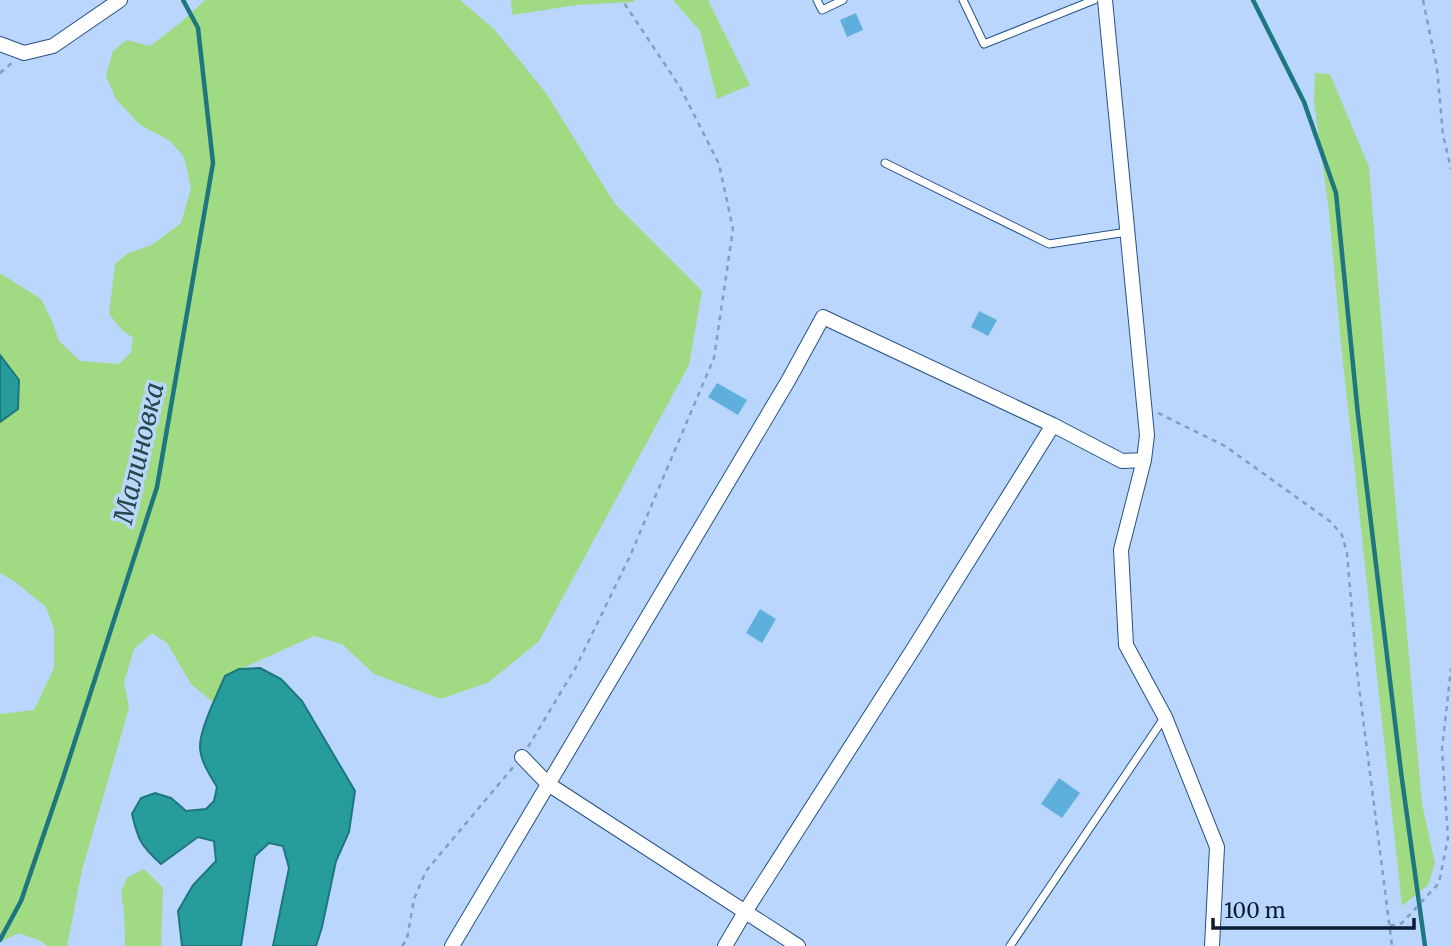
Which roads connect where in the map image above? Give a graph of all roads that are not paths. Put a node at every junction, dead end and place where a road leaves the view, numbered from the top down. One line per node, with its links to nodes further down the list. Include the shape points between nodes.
1 (120, 0): 7 (street, via 53,46 24,53)
2 (817, 0): 3 (lane, via 822,10)
3 (843, 0)
4 (963, 0): 5 (lane, via 984,44)
5 (1094, 0)
6 (1105, 0): 9 (street)
7 (0, 44)
8 (885, 163): 9 (lane, via 1049,244)
9 (1127, 232): 11 (street, via 1147,435)
10 (1053, 425): 11 (street, via 1122,461); 14 (street, via 823,317); 15 (street)
11 (1144, 460): 12 (street, via 1121,550 1126,645)
12 (1165, 717): 19 (lane); 20 (street, via 1217,847)
13 (522, 757): 14 (street)
14 (548, 785): 15 (street); 16 (street)
15 (745, 912): 17 (street); 18 (street)
16 (452, 946)
17 (725, 946)
18 (798, 946)
19 (1010, 946)
20 (1212, 946)

